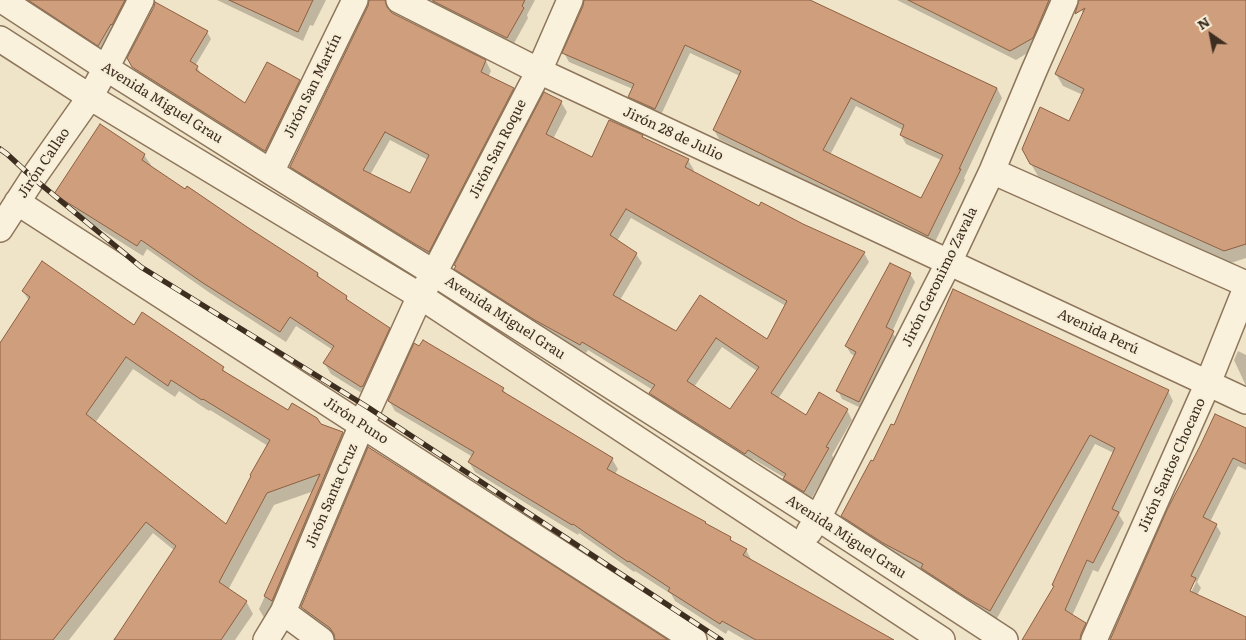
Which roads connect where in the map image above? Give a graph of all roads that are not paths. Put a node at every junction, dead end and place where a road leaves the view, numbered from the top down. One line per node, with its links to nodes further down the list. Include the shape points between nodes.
1 (2, 0): 8 (street, Avenida Miguel Grau)
2 (140, 0): 8 (street, Jirón Callao)
3 (354, 0): 12 (street, Jirón San Martín)
4 (399, 0): 9 (street, Jirón 28 de Julio)
5 (570, 0): 9 (street, Jirón San Roque)
6 (1065, 0): 11 (street, Jirón Geronimo Zavala)
7 (0, 39): 10 (street, Avenida Miguel Grau)
8 (106, 68): 10 (street, Jirón Callao); 12 (street, Avenida Miguel Grau)
9 (538, 71): 15 (street, Jirón 28 de Julio); 16 (street, Jirón San Roque)
10 (90, 97): 13 (street, Jirón Callao); 19 (street, Avenida Miguel Grau)
11 (992, 171): 15 (street, Jirón Geronimo Zavala); 17 (street)
12 (271, 172): 16 (street, Avenida Miguel Grau)
13 (18, 202): 14 (street, Jirón Callao); 22 (street, Jirón Puno)
14 (0, 229)
15 (949, 262): 20 (street, Avenida Perú); 23 (street, Jirón Geronimo Zavala)
16 (434, 273): 19 (street, Jirón San Roque); 23 (street, Avenida Miguel Grau)
17 (1246, 284)
18 (1246, 288): 20 (street, Jirón Santos Chocano)
19 (420, 296): 22 (street, Jirón Santa Cruz); 24 (street, Avenida Miguel Grau)
20 (1208, 383): 21 (street, Avenida Perú); 31 (street, Jirón Santos Chocano)
21 (1246, 401)
22 (362, 425): 25 (street, Jirón Santa Cruz); 28 (street, Jirón Puno)
23 (818, 518): 24 (street, Jirón Geronimo Zavala); 30 (street, Avenida Miguel Grau)
24 (800, 547): 29 (street, Avenida Miguel Grau)
25 (283, 612): 26 (street, Jirón Santa Cruz); 27 (street)
26 (266, 640)
27 (321, 640)
28 (694, 640)
29 (942, 640)
30 (1005, 640)
31 (1094, 640)

